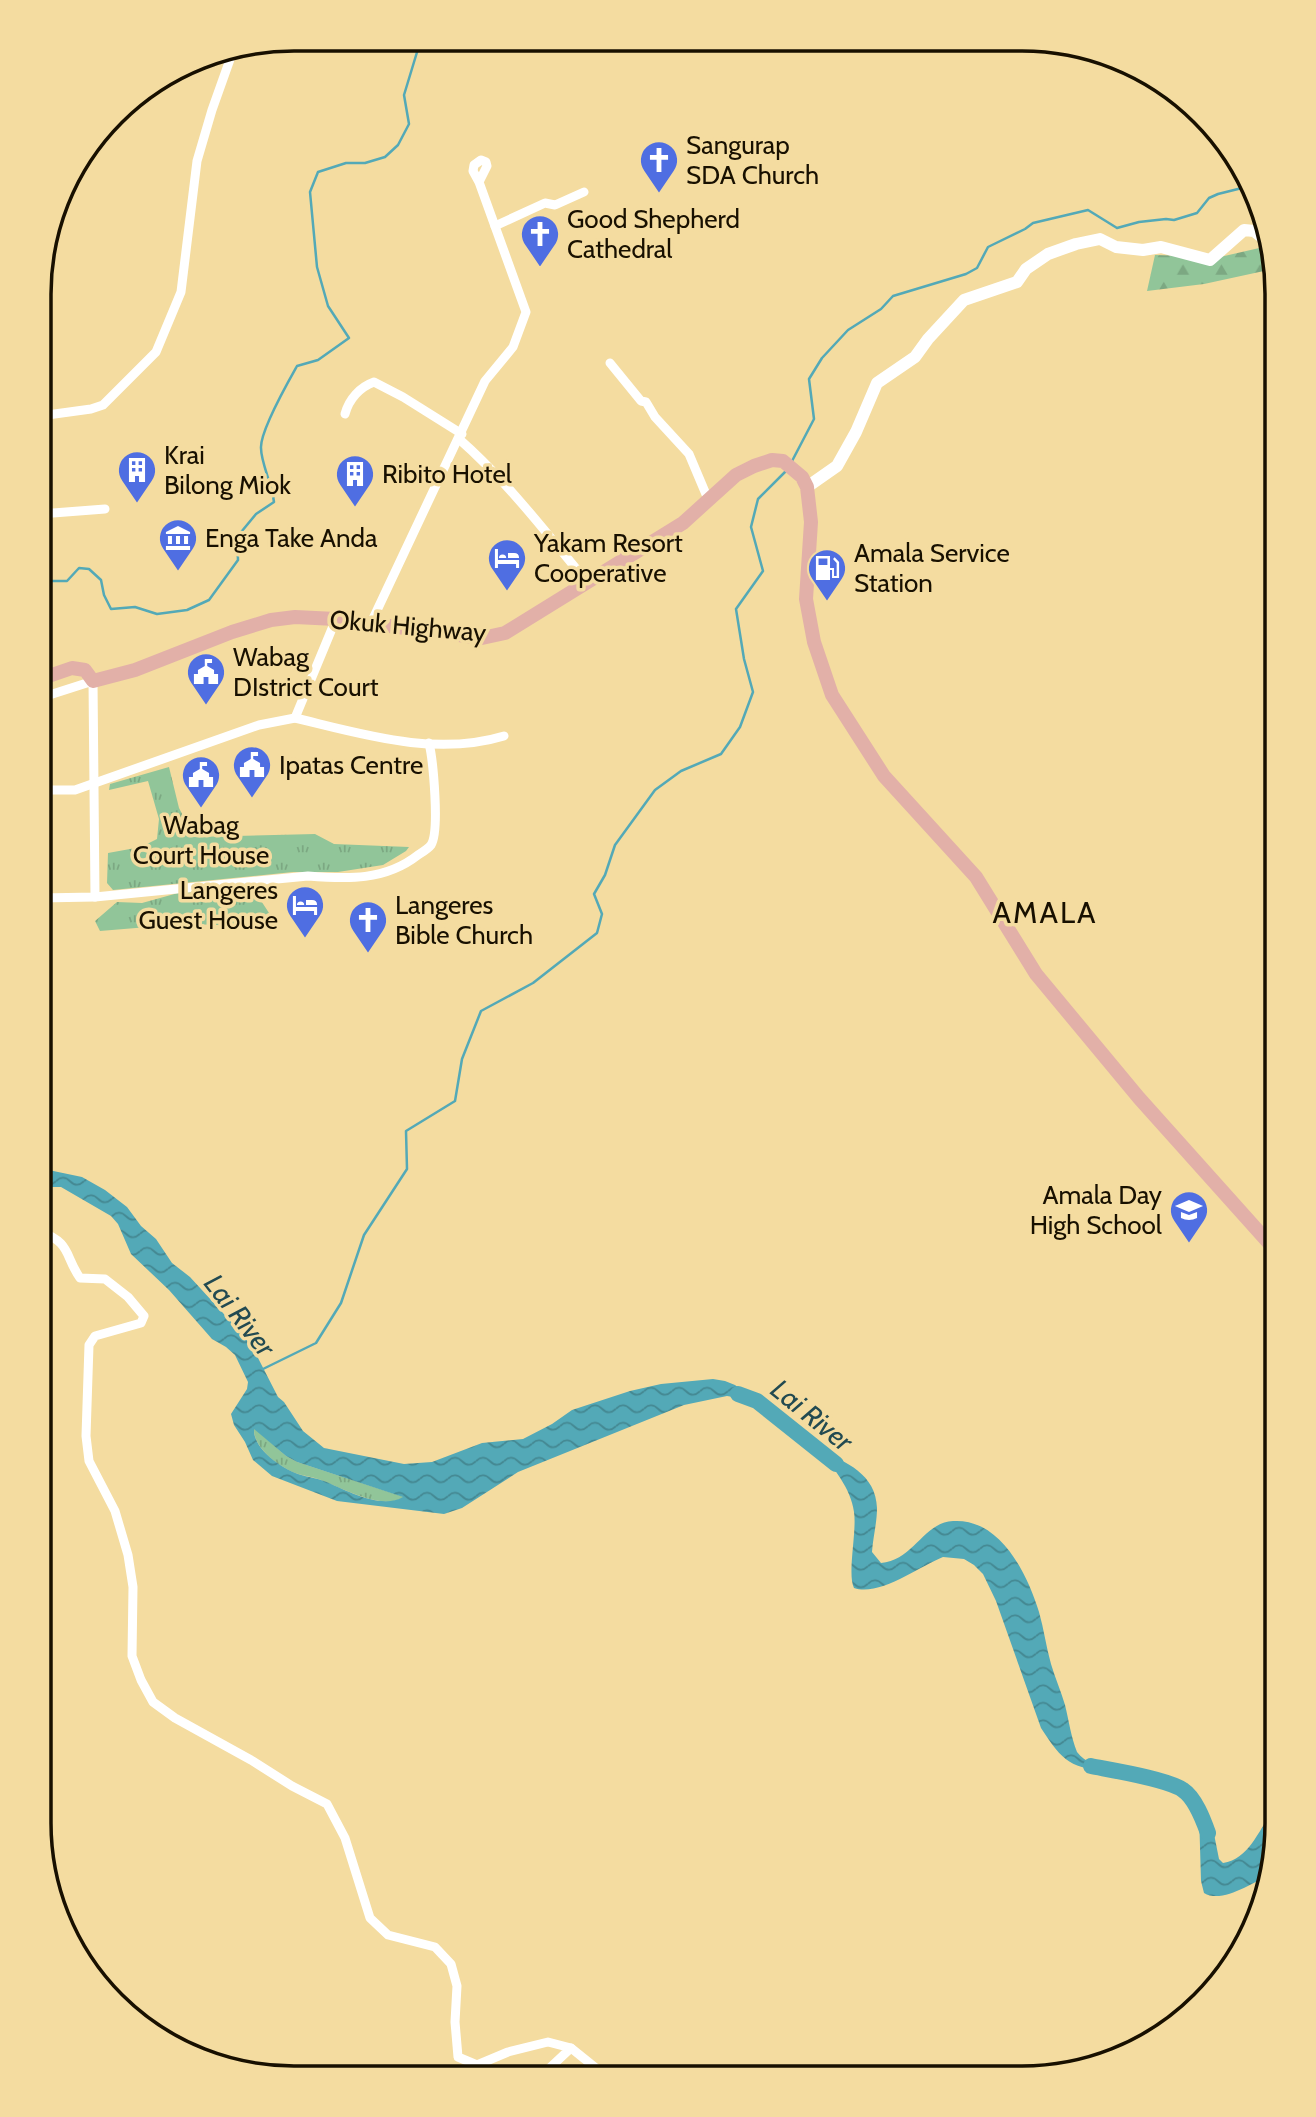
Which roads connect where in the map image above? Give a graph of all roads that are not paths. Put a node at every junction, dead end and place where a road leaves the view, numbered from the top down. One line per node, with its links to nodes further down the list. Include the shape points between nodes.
1 (230, 60): 7 (street, via 197,161 181,292 156,352 103,405)
2 (479, 182): 4 (street)
3 (584, 192): 4 (street, via 555,205 545,203)
4 (495, 226): 9 (street, via 526,312 513,347 485,381)
5 (1258, 234): 10 (street, via 1244,230 1210,260 1161,247 1116,247 1100,239 1076,244 1048,254 1026,269 1017,282 964,300 915,357 877,383 837,466)
6 (610, 363): 11 (street, via 689,454)
7 (51, 414)
8 (345, 414): 9 (street, via 363,386 374,382)
9 (460, 436): 14 (street); 16 (street)
10 (805, 482): 11 (main road, Okuk Highway, via 783,461 772,460 736,475); 28 (main road, via 811,522 806,599 814,642 832,695 884,776 975,877 1036,974)
11 (708, 499): 14 (main road, Okuk Highway, via 683,523)
12 (105, 509): 13 (street)
13 (51, 513)
14 (588, 583): 16 (main road, Okuk Highway, via 505,633 482,638)
15 (336, 619): 16 (main road, Okuk Highway); 18 (main road, Okuk Highway, via 271,620); 20 (street)
16 (370, 623)
17 (51, 675): 18 (main road, via 72,668 85,670)
18 (93, 681): 19 (street); 23 (street)
19 (51, 694)
20 (295, 718): 22 (street, via 376,739); 23 (street, via 259,725)
21 (504, 736): 22 (street, via 486,742)
22 (429, 743): 25 (street, via 436,829 431,845 410,862 381,875 308,876)
23 (95, 782): 24 (street, via 75,790); 25 (street)
24 (51, 790)
25 (95, 897): 26 (street)
26 (51, 898)
27 (51, 1236): 29 (street, via 65,1246 80,1278 105,1279 144,1316 141,1323 95,1336 89,1345 86,1436 89,1461 115,1511 128,1555 133,1587 132,1656 153,1702 327,1804 345,1838 370,1918 388,1935 435,1947 451,1964 457,1986 458,2057 477,2065 548,2042)
28 (1265, 1239)
29 (571, 2048): 30 (street); 31 (street)
30 (552, 2066)
31 (593, 2066)

